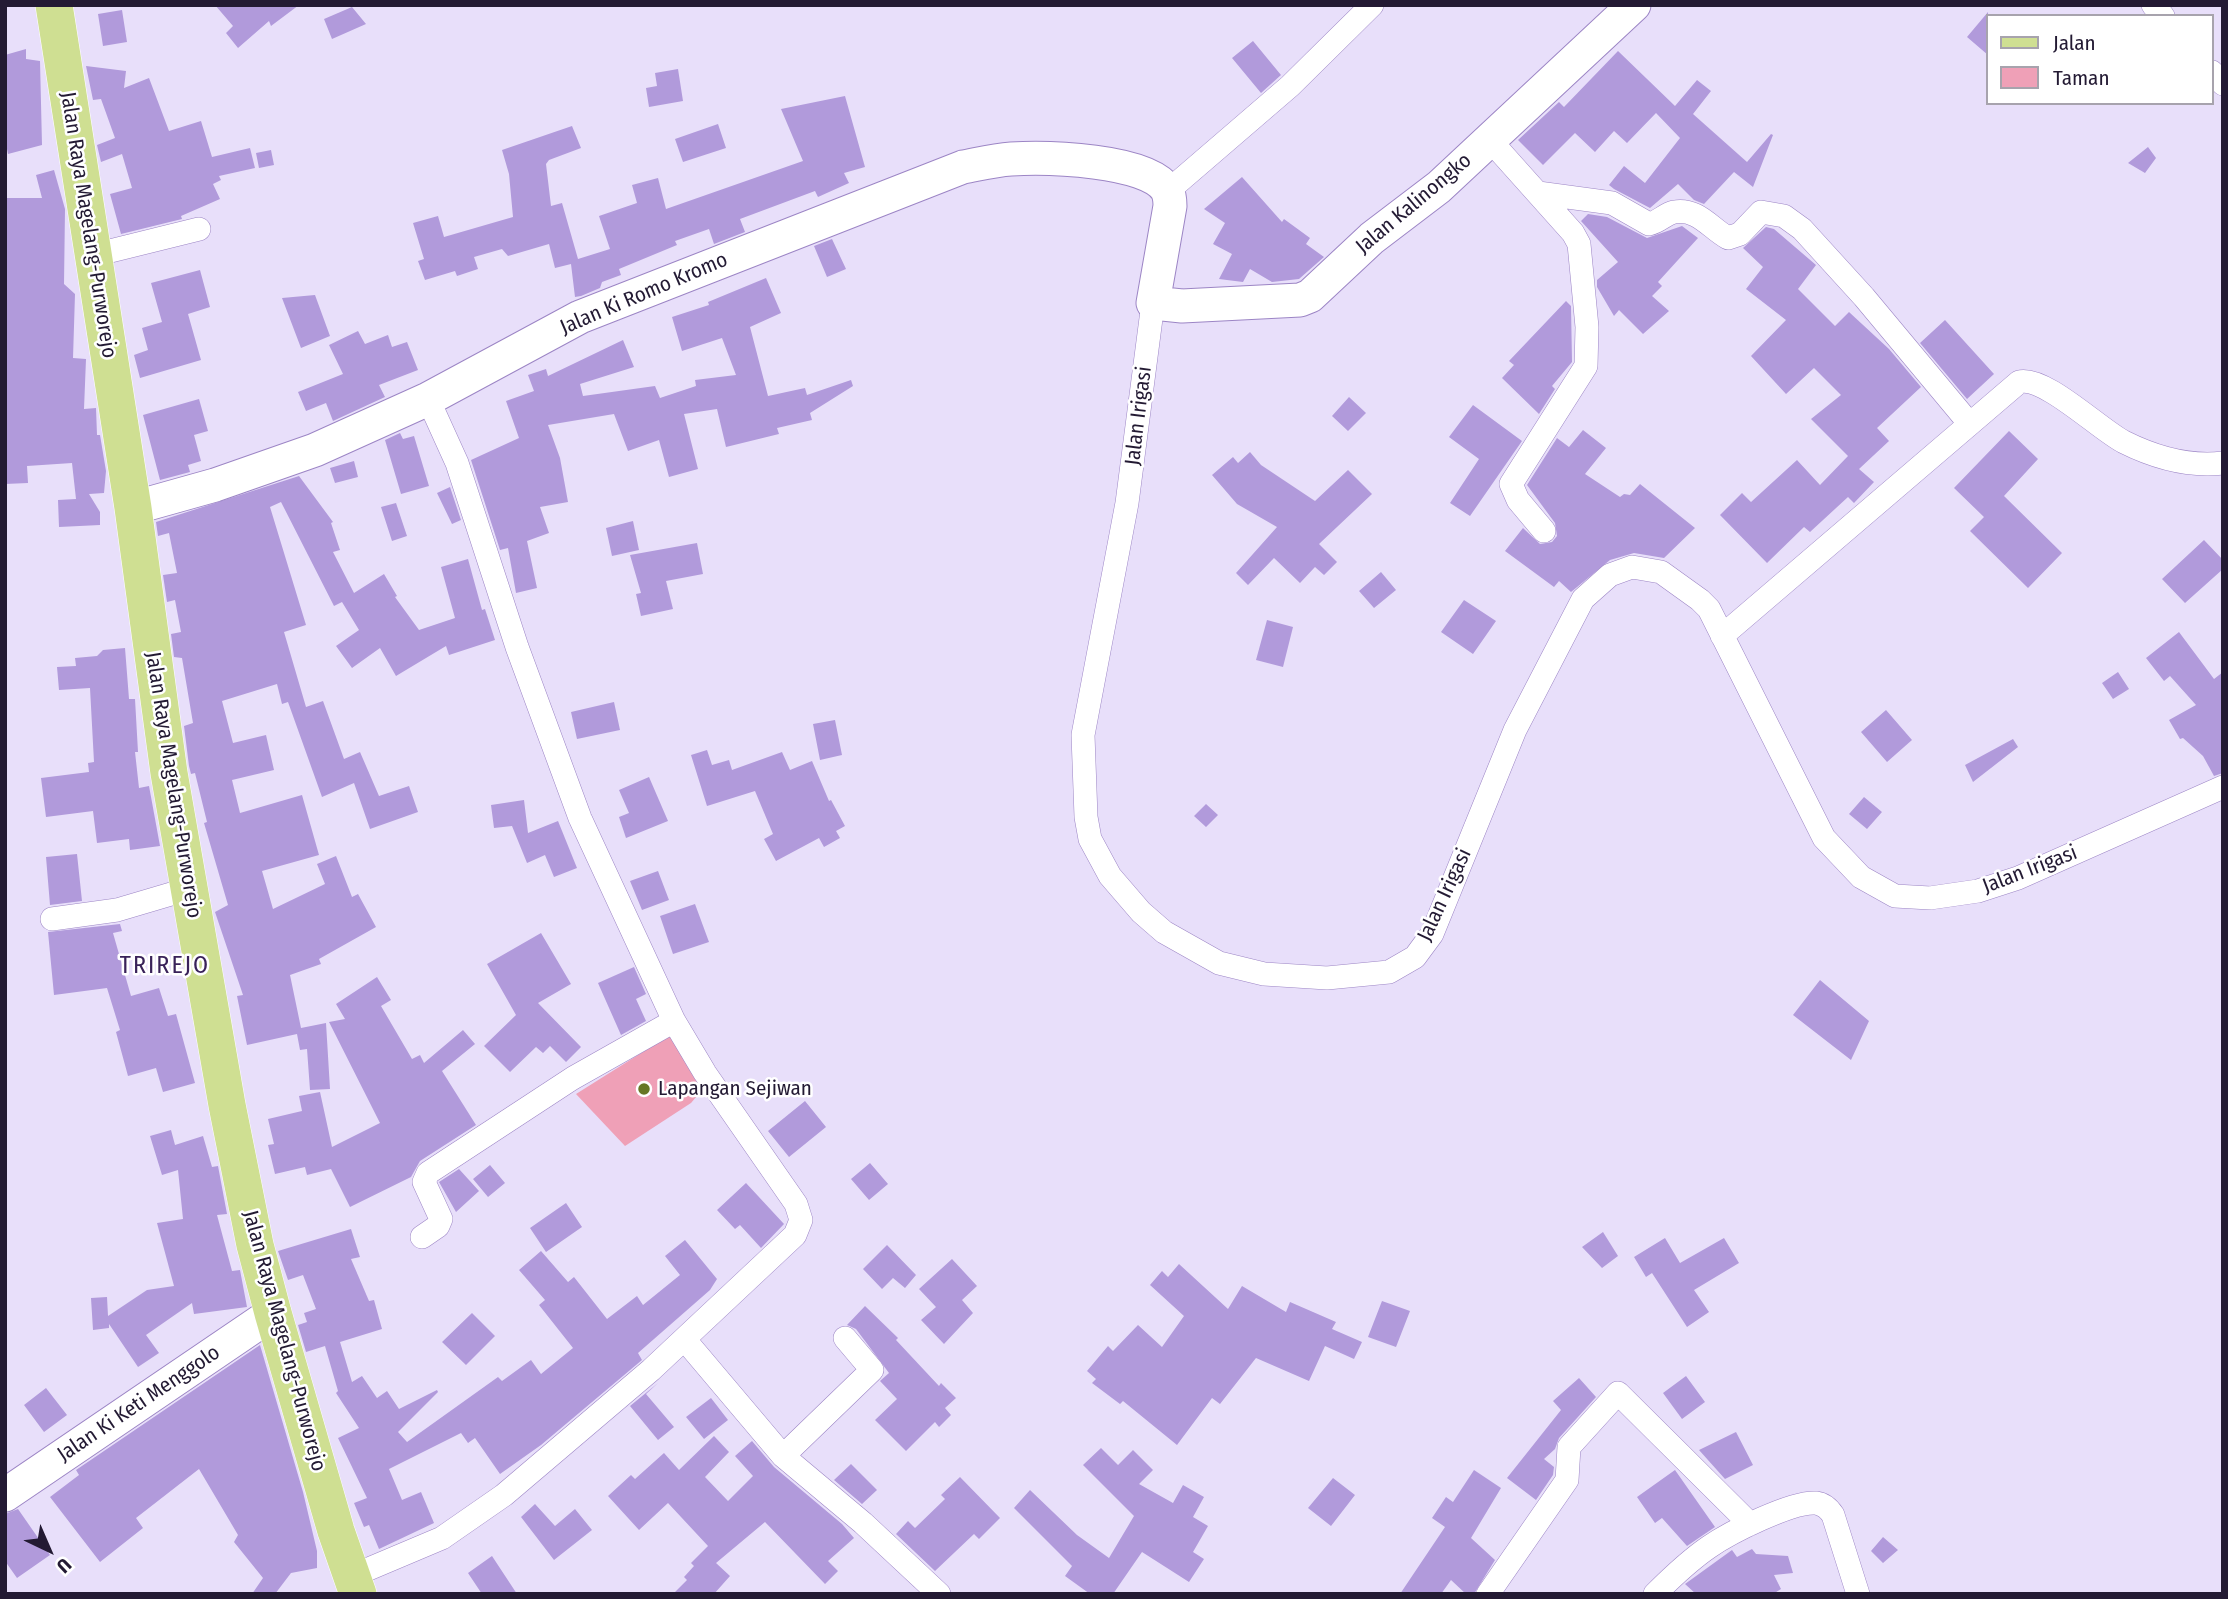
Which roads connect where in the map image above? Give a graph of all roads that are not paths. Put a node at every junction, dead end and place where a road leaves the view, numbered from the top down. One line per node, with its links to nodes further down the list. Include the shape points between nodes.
1 (54, 5): 8 (main road, Jalan Raya Magelang-Purworejo)
2 (1372, 5): 5 (street, via 1290,86)
3 (1634, 5): 4 (street, Jalan Kalinongko)
4 (1489, 139): 6 (street); 9 (street, Jalan Kalinongko, via 1310,296 1286,302)
5 (1168, 191): 9 (street, Jalan Irigasi, via 1170,206); 10 (street, Jalan Ki Romo Kromo, via 1142,174 1075,160 1009,159 963,167 580,317)
6 (1538, 193): 11 (street, via 1612,203 1649,224 1670,213 1698,215 1728,238 1740,234 1761,212 1784,216 1802,229 1864,297); 14 (street, via 1577,238 1588,345 1582,374 1512,481 1518,500)
7 (199, 229): 8 (street)
8 (94, 255): 13 (main road, Jalan Raya Magelang-Purworejo)
9 (1153, 303): 15 (street, Jalan Irigasi, via 1127,503 1083,735 1090,839 1121,891 1164,932 1219,962 1264,974 1327,978 1389,972 1415,957 1433,934 1515,730 1583,599 1625,568 1661,572 1700,600)
10 (429, 399): 13 (street, Jalan Ki Romo Kromo, via 315,450); 19 (street, via 457,463 580,818)
11 (1969, 423): 12 (street, via 2014,384 2028,381 2122,441 2181,462); 15 (street)
12 (2223, 463)
13 (133, 508): 17 (main road, Jalan Raya Magelang-Purworejo)
14 (1544, 531)
15 (1723, 636): 16 (street, Jalan Irigasi, via 1824,838 1861,877 1895,896 1930,898 1978,891 2018,878)
16 (2223, 787)
17 (188, 889): 18 (street, via 117,910); 21 (main road, Jalan Raya Magelang-Purworejo, via 227,1105)
18 (52, 919)
19 (674, 1021): 20 (street, via 573,1078 428,1173 424,1182 441,1219); 23 (street, via 796,1204 802,1220 794,1235)
20 (422, 1237)
21 (273, 1313): 25 (street, Jalan Ki Keti Menggolo); 27 (main road, Jalan Raya Magelang-Purworejo)
22 (845, 1338): 24 (street, via 872,1370)
23 (685, 1340): 24 (street); 27 (street, via 471,1520)
24 (783, 1456): 28 (street)
25 (5, 1495)
26 (1750, 1524): 29 (street, via 1618,1394 1569,1447 1567,1480); 30 (street, via 1709,1547); 31 (street, via 1809,1504 1824,1506 1833,1516)
27 (355, 1585)
28 (939, 1594)
29 (1488, 1594)
30 (1655, 1594)
31 (1858, 1594)

